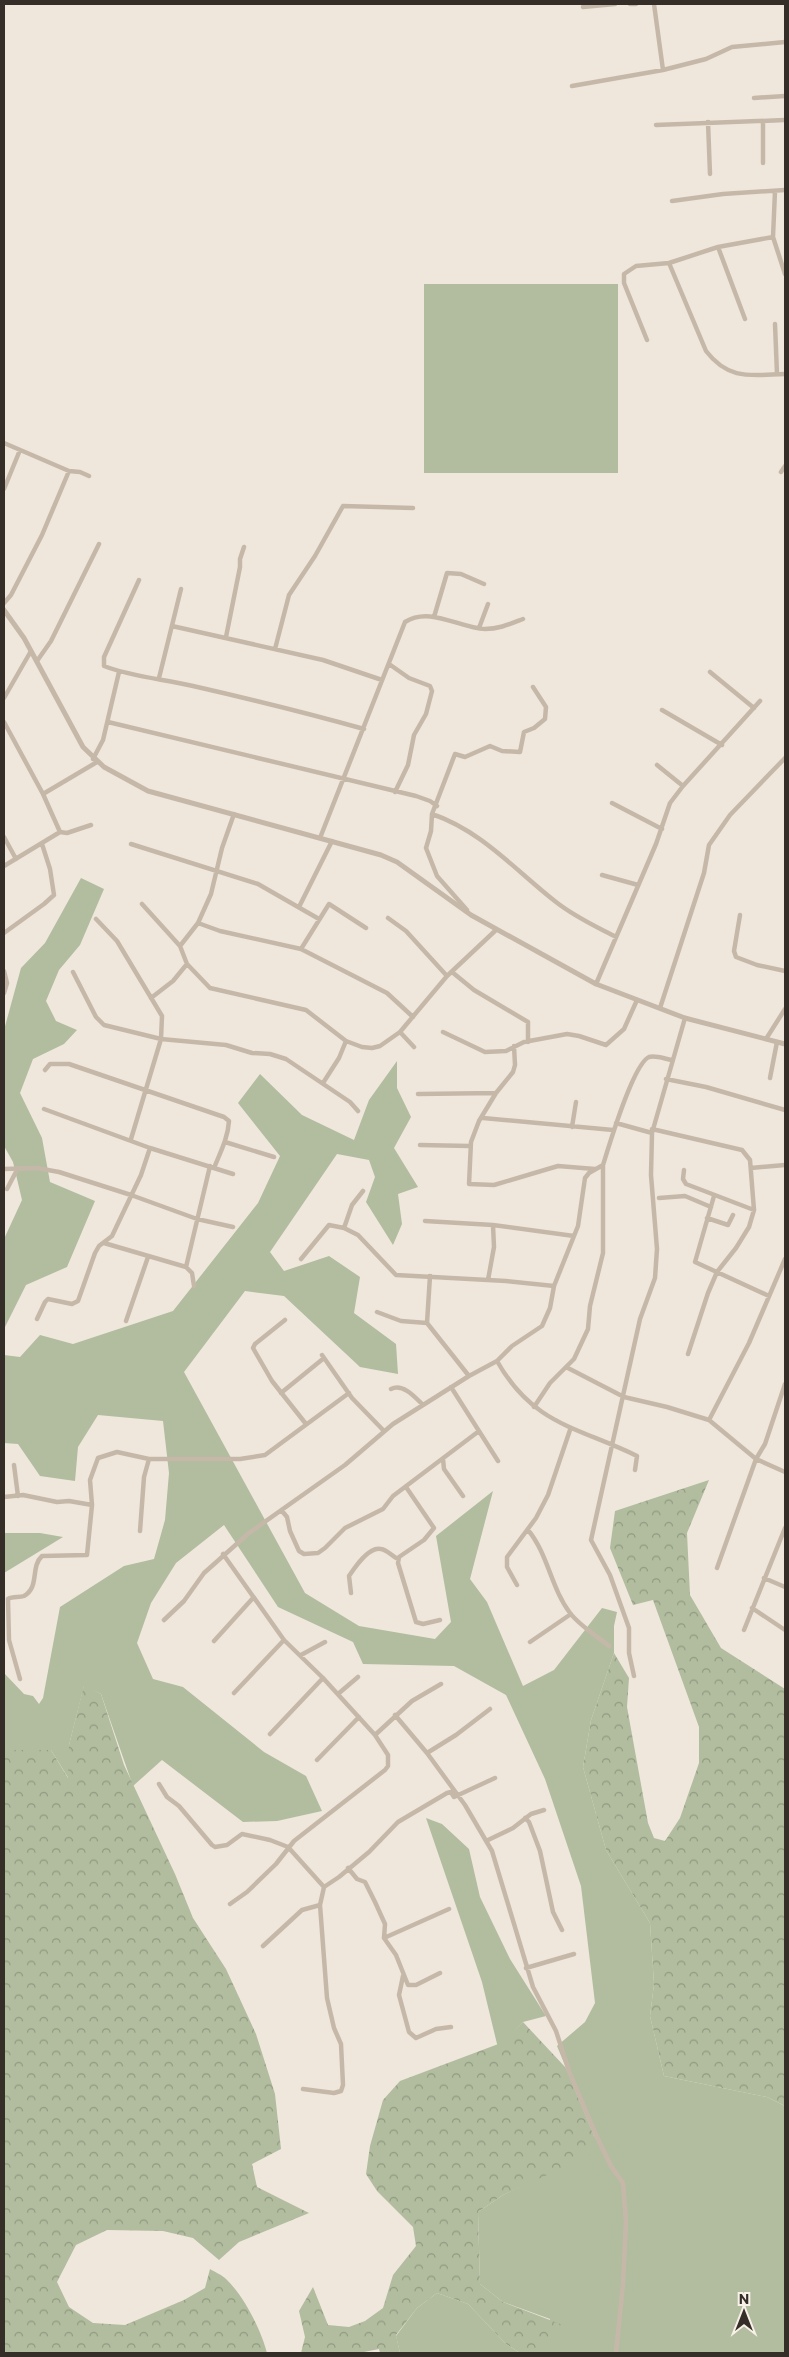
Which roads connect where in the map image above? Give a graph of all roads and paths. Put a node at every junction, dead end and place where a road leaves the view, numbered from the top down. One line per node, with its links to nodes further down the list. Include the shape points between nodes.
1 (615, 4): 5 (street)
2 (630, 4): 3 (street)
3 (636, 4)
4 (654, 4): 7 (street)
5 (583, 7)
6 (785, 42): 7 (street, via 732,47 706,59)
7 (663, 70): 8 (street)
8 (572, 86)
9 (785, 96): 10 (street)
10 (754, 98)
11 (785, 120): 13 (street)
12 (708, 122): 13 (street); 14 (street); 16 (street)
13 (763, 122): 15 (street)
14 (656, 125)
15 (763, 163)
16 (710, 174)
17 (785, 190): 18 (street)
18 (775, 191): 19 (street); 20 (street)
19 (672, 201)
20 (773, 237): 21 (street); 23 (street)
21 (718, 247): 22 (street); 24 (street)
22 (669, 263): 26 (street, via 636,266 623,276); 27 (street, via 711,358 737,375)
23 (785, 274)
24 (745, 319)
25 (775, 324): 27 (street)
26 (647, 340)
27 (777, 374): 28 (street)
28 (785, 374)
29 (4, 443): 30 (street)
30 (20, 450): 32 (street); 35 (street)
31 (785, 466): 33 (street)
32 (69, 471): 34 (street); 42 (street, via 42,535)
33 (781, 472)
34 (89, 476)
35 (4, 489)
36 (413, 508): 50 (street, via 343,506 289,595)
37 (99, 544): 52 (street, via 51,641)
38 (244, 547): 49 (street)
39 (139, 580): 54 (street, via 102,661 104,666)
40 (484, 584): 45 (street, via 461,574 447,573)
41 (180, 589): 47 (street)
42 (4, 603)
43 (488, 604): 48 (street)
44 (4, 610): 51 (street)
45 (434, 616): 48 (street); 53 (street, via 405,622)
46 (523, 619): 48 (street, via 500,628)
47 (172, 626): 49 (street); 56 (street)
48 (479, 628)
49 (226, 637): 50 (street)
50 (275, 649): 57 (street, via 340,665)
51 (31, 651): 52 (street); 59 (street)
52 (37, 661): 68 (street, via 78,740)
53 (389, 664): 57 (street); 72 (street, via 409,678 430,686 432,691 426,714 414,735 408,765)
54 (119, 672): 56 (street); 64 (street)
55 (710, 672): 61 (street)
56 (159, 678): 65 (street)
57 (382, 680): 65 (street)
58 (533, 687): 75 (street, via 546,707 545,719 524,732 520,752 502,751 490,746 465,757 455,754)
59 (4, 698)
60 (760, 701): 61 (street)
61 (754, 708): 66 (street)
62 (662, 710): 66 (street)
63 (4, 722): 73 (street)
64 (108, 722): 68 (street); 70 (street)
65 (364, 729): 70 (street)
66 (722, 745): 71 (street)
67 (785, 758): 115 (street, via 730,815 709,845 704,873)
68 (95, 760): 73 (street); 76 (street, via 148,791)
69 (657, 765): 71 (street)
70 (343, 780): 72 (street); 82 (street)
71 (683, 786): 79 (street, via 670,803)
72 (395, 792): 75 (street, via 430,800)
73 (44, 794): 80 (street)
74 (612, 803): 79 (street)
75 (437, 806): 77 (street)
76 (234, 814): 82 (street); 88 (street)
77 (432, 814): 93 (street, via 426,848 437,876); 102 (street, via 479,838 578,919)
78 (91, 825): 80 (street)
79 (662, 829): 90 (street)
80 (60, 832): 84 (street)
81 (4, 837): 86 (street)
82 (320, 838): 83 (street)
83 (332, 842): 92 (street); 93 (street, via 364,849 397,862)
84 (42, 844): 86 (street); 101 (street, via 54,894)
85 (131, 844): 88 (street)
86 (16, 859): 87 (street)
87 (4, 866)
88 (216, 870): 92 (street, via 266,888); 98 (street, via 211,894)
89 (602, 875): 90 (street)
90 (638, 885): 102 (street)
91 (142, 904): 103 (street)
92 (299, 908): 97 (street)
93 (471, 915): 100 (street)
94 (740, 915): 109 (street, via 736,956)
95 (96, 918): 113 (street, via 117,941)
96 (388, 918): 110 (street, via 409,935)
97 (319, 919): 99 (street, via 331,904); 104 (street)
98 (198, 923): 103 (street); 104 (street)
99 (366, 928)
100 (496, 930): 108 (street); 111 (street)
101 (4, 933)
102 (616, 937): 111 (street)
103 (180, 946): 105 (street)
104 (301, 949): 117 (street, via 387,993)
105 (186, 964): 113 (street, via 173,981); 123 (street, via 210,988 306,1010)
106 (4, 971): 112 (street)
107 (73, 972): 121 (street, via 101,1023)
108 (452, 972): 110 (street); 124 (street, via 474,990 528,1022)
109 (785, 972)
110 (447, 976): 117 (street)
111 (596, 984): 114 (street)
112 (4, 993)
113 (151, 998): 121 (street, via 162,1016)
114 (637, 1000): 115 (street); 124 (street, via 624,1029 606,1046 572,1034)
115 (660, 1008): 118 (street)
116 (785, 1009): 122 (street)
117 (413, 1017): 119 (street)
118 (685, 1018): 122 (street); 129 (street)
119 (400, 1032): 123 (street, via 372,1048); 128 (street)
120 (443, 1032): 127 (street, via 485,1052 506,1051)
121 (161, 1039): 133 (street, via 212,1043 286,1058); 134 (street)
122 (766, 1040): 125 (street)
123 (346, 1041): 133 (street)
124 (528, 1042): 127 (street)
125 (777, 1042): 126 (street); 131 (street)
126 (785, 1044)
127 (514, 1046): 135 (street, via 516,1065)
128 (414, 1047)
129 (672, 1060): 132 (street); 142 (street, via 654,1056 639,1066)
130 (45, 1070): 134 (street, via 50,1064 69,1064)
131 (770, 1078)
132 (666, 1079): 139 (street); 145 (street)
133 (323, 1083): 140 (street)
134 (146, 1090): 146 (street); 147 (street, via 224,1117 229,1122)
135 (496, 1093): 136 (street); 141 (street)
136 (418, 1094)
137 (576, 1102): 143 (street)
138 (44, 1109): 146 (street)
139 (785, 1110)
140 (358, 1111)
141 (483, 1118): 143 (street); 149 (street)
142 (616, 1123): 144 (street); 145 (street)
143 (572, 1127): 144 (street)
144 (613, 1130): 153 (street)
145 (652, 1131): 156 (street, via 742,1150 750,1160); 201 (street, via 656,1272 640,1319)
146 (131, 1139): 150 (street)
147 (225, 1142): 151 (street); 154 (street)
148 (420, 1146): 149 (street)
149 (470, 1146): 158 (street, via 469,1184 494,1185 558,1166)
150 (150, 1148): 154 (street); 163 (street, via 142,1175)
151 (274, 1157)
152 (785, 1164): 156 (street)
153 (603, 1165): 158 (street); 194 (street, via 602,1259 590,1306 588,1329 578,1352)
154 (212, 1167): 160 (street); 170 (street)
155 (18, 1168): 157 (street); 161 (street); 163 (street, via 47,1169)
156 (751, 1168): 167 (street)
157 (4, 1169)
158 (595, 1169): 175 (street, via 585,1178 582,1210)
159 (684, 1170): 164 (street, via 684,1182)
160 (233, 1174)
161 (7, 1188)
162 (363, 1190): 174 (street, via 352,1205)
163 (131, 1195): 170 (street); 176 (street, via 112,1236)
164 (714, 1196): 166 (street); 167 (street)
165 (660, 1198): 166 (street, via 685,1196)
166 (711, 1207): 169 (street)
167 (754, 1210): 181 (street, via 746,1232)
168 (733, 1215): 169 (street, via 728,1225)
169 (707, 1218): 181 (street, via 695,1262)
170 (197, 1219): 173 (street); 180 (street)
171 (425, 1221): 172 (street)
172 (493, 1225): 175 (street); 183 (street, via 494,1247)
173 (234, 1228)
174 (344, 1228): 178 (street, via 327,1225); 182 (street, via 358,1235 393,1273)
175 (574, 1236): 185 (street)
176 (104, 1243): 177 (street); 188 (street, via 95,1253 77,1303 48,1299)
177 (148, 1257): 180 (street); 190 (street)
178 (300, 1259)
179 (785, 1259): 186 (street)
180 (186, 1267): 184 (street, via 192,1273)
181 (717, 1272): 186 (street); 192 (street)
182 (430, 1276): 183 (street); 191 (street)
183 (488, 1280): 185 (street)
184 (194, 1286)
185 (554, 1286): 193 (street, via 542,1326 512,1346)
186 (769, 1296): 204 (street)
187 (377, 1312): 191 (street, via 401,1321)
188 (37, 1319)
189 (285, 1320): 199 (street, via 253,1346)
190 (126, 1321)
191 (427, 1323): 195 (street)
192 (688, 1354)
193 (497, 1362): 195 (street); 203 (street, via 513,1387)
194 (566, 1366): 201 (street); 203 (street)
195 (469, 1376): 197 (street)
196 (785, 1384): 212 (street, via 765,1444)
197 (451, 1387): 202 (street); 208 (street)
198 (391, 1388): 202 (street, via 400,1388)
199 (281, 1393): 200 (street, via 323,1356); 205 (street)
200 (349, 1393): 205 (street); 207 (street)
201 (624, 1397): 204 (street); 209 (street)
202 (423, 1405): 207 (street)
203 (534, 1407): 206 (street)
204 (710, 1420): 212 (street)
205 (306, 1424): 210 (street, via 258,1457)
206 (570, 1430): 209 (street); 224 (street, via 548,1495)
207 (384, 1431): 222 (street, via 358,1455)
208 (479, 1431): 211 (street); 213 (street)
209 (612, 1444): 215 (street, via 637,1456); 246 (street, via 591,1540 610,1575 628,1628)
210 (150, 1459): 221 (street, via 117,1452 98,1458 90,1480); 225 (street, via 144,1477)
211 (442, 1459): 217 (street); 219 (street, via 444,1469)
212 (756, 1459): 216 (street); 228 (street)
213 (498, 1461)
214 (14, 1465): 218 (street)
215 (635, 1470)
216 (785, 1472)
217 (407, 1488): 222 (street, via 390,1498 383,1509 345,1528 318,1553 299,1551); 227 (street, via 434,1528 424,1540)
218 (18, 1496): 220 (street); 221 (street)
219 (463, 1496)
220 (4, 1497)
221 (92, 1505): 249 (street, via 87,1555 42,1556 36,1564 33,1586 24,1596 8,1599 10,1640)
222 (282, 1511): 226 (street)
223 (785, 1528): 229 (street)
224 (528, 1530): 230 (street, via 506,1560); 235 (street, via 541,1547)
225 (140, 1531)
226 (224, 1554): 233 (street); 236 (street)
227 (398, 1558): 232 (street, via 378,1548 367,1554 349,1576); 237 (street, via 416,1622 423,1624)
228 (717, 1568)
229 (764, 1578): 231 (street); 234 (street)
230 (518, 1585)
231 (785, 1587)
232 (351, 1593)
233 (253, 1598): 240 (street); 241 (street)
234 (752, 1608): 238 (street); 239 (street)
235 (571, 1614): 243 (street); 244 (street)
236 (164, 1620)
237 (440, 1620)
238 (744, 1630)
239 (785, 1630)
240 (214, 1640)
241 (284, 1640): 245 (street); 251 (street)
242 (325, 1642): 245 (street)
243 (530, 1642)
244 (609, 1646)
245 (300, 1655): 247 (street)
246 (634, 1676)
247 (323, 1678): 252 (street); 256 (street)
248 (358, 1678): 252 (street)
249 (20, 1679)
250 (441, 1684): 254 (street)
251 (234, 1693)
252 (338, 1694): 255 (street)
253 (490, 1709): 258 (street)
254 (395, 1715): 257 (street); 258 (street)
255 (359, 1717): 257 (street); 259 (street)
256 (270, 1734)
257 (375, 1735): 266 (street, via 388,1755 385,1770)
258 (427, 1753): 262 (street)
259 (317, 1760)
260 (495, 1778): 262 (street)
261 (159, 1784): 266 (street, via 167,1798 179,1806 215,1847 227,1844 242,1834)
262 (457, 1796): 265 (street); 267 (street, via 448,1792 398,1822)
263 (544, 1810): 264 (street)
264 (526, 1818): 265 (street); 272 (street, via 540,1851 553,1912)
265 (486, 1841): 276 (street, via 496,1862)
266 (288, 1847): 268 (street); 269 (street, via 276,1864)
267 (348, 1870): 268 (street); 273 (street, via 364,1882 371,1895 385,1924)
268 (324, 1887): 270 (street)
269 (230, 1904)
270 (320, 1905): 274 (street, via 302,1910); 280 (street, via 327,1998 341,2044 343,2085 341,2091 334,2093)
271 (449, 1909): 273 (street)
272 (562, 1930)
273 (384, 1938): 278 (street, via 396,1955)
274 (263, 1946)
275 (574, 1954): 276 (street)
276 (526, 1968): 281 (street, via 556,2031 596,2135 624,2190 623,2284)
277 (440, 1973): 278 (street, via 413,1985 408,1985)
278 (403, 1976): 279 (street, via 399,1995 409,2032 416,2038 436,2029)
279 (451, 2027)
280 (304, 2090)
281 (616, 2353)

